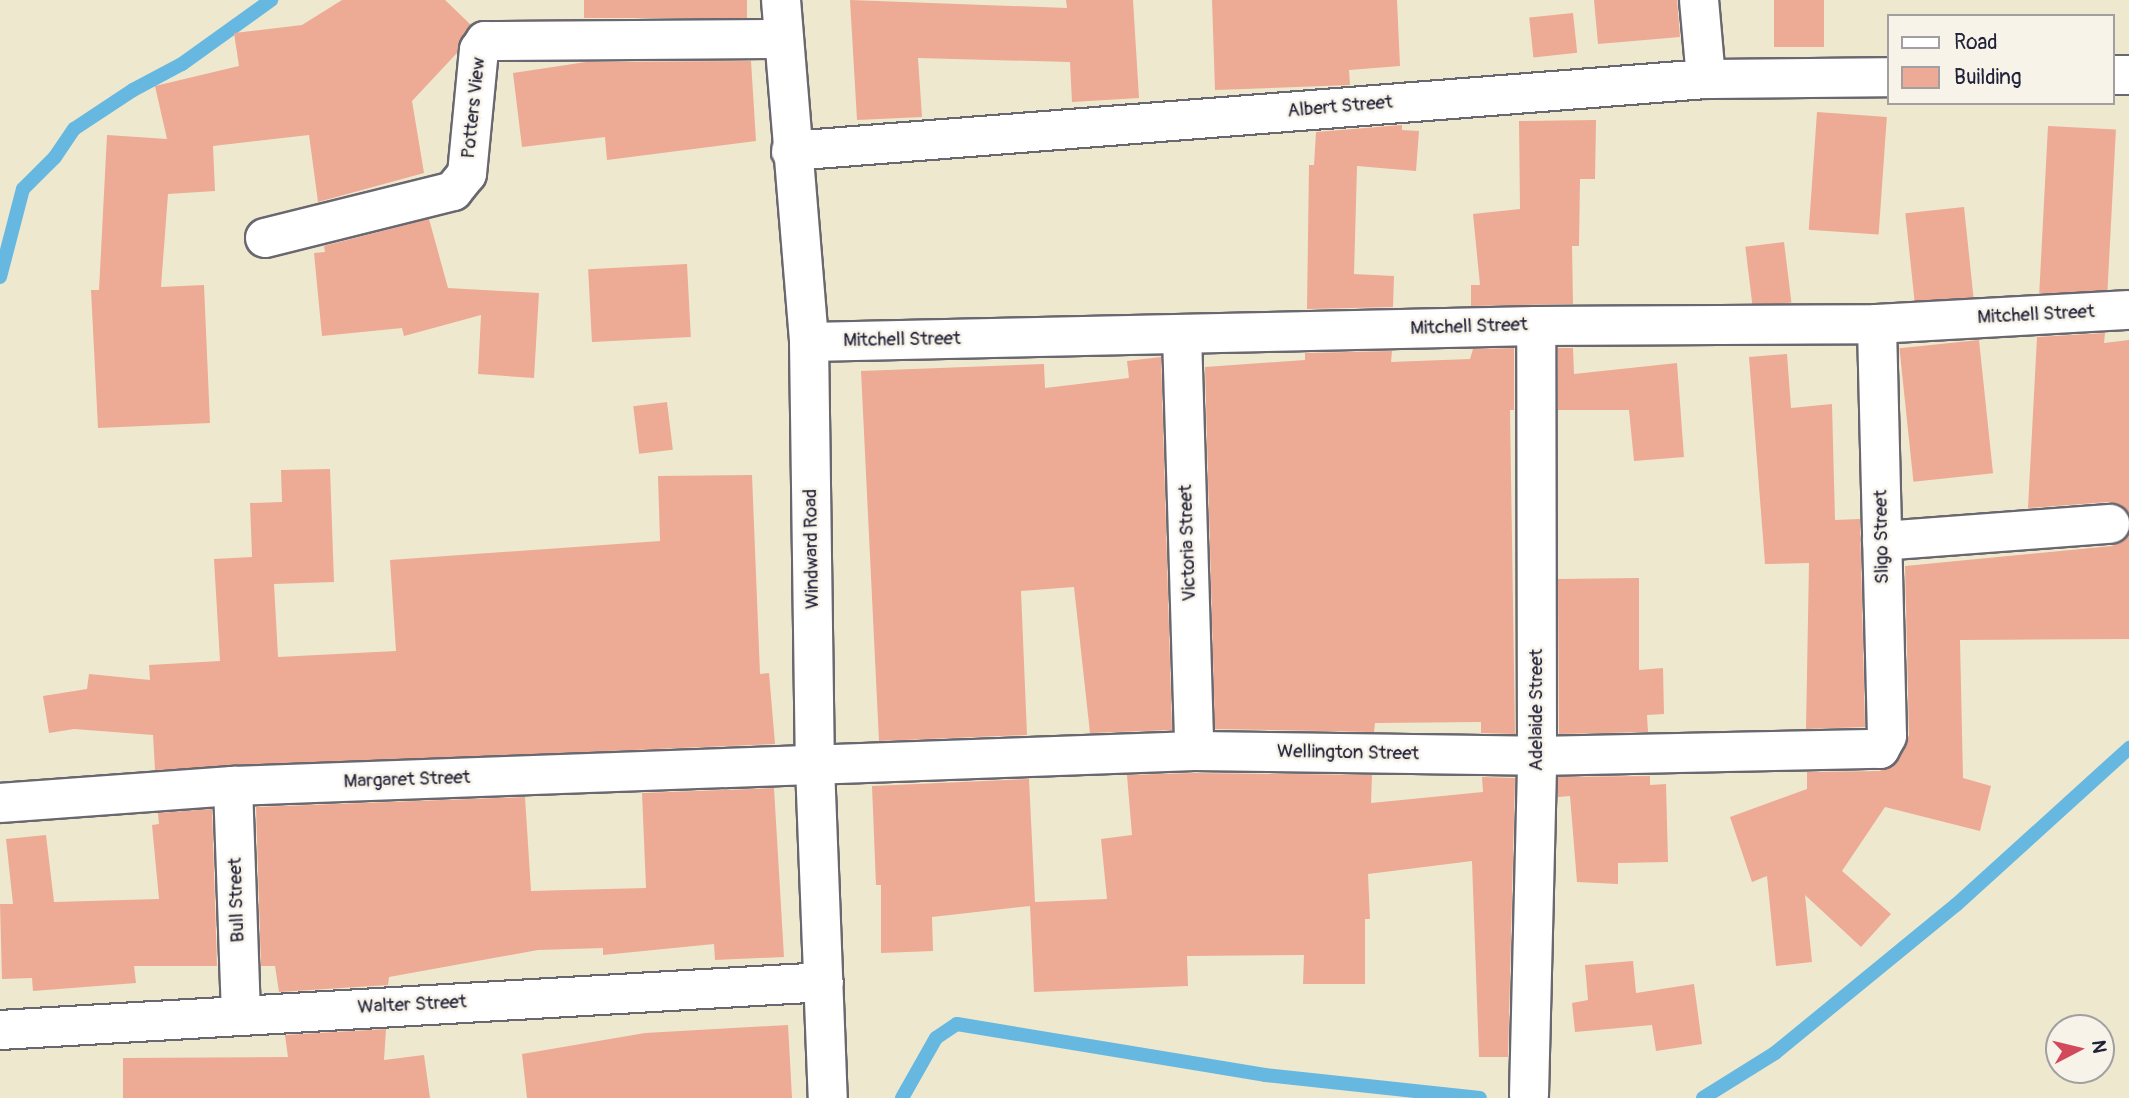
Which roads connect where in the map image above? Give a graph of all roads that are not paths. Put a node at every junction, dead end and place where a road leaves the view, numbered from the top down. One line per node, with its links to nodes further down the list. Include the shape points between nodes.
1 (781, 0): 3 (street, Windward Road)
2 (1699, 0): 5 (street)
3 (783, 39): 6 (street, Windward Road); 7 (street, Potters View, via 485,41 479,50 467,174 453,191)
4 (1888, 77): 5 (street, Albert Street)
5 (1706, 79): 6 (street, Albert Street)
6 (791, 151): 12 (street, Windward Road)
7 (265, 239)
8 (2129, 310): 9 (street, Mitchell Street)
9 (1877, 324): 10 (street, Mitchell Street); 14 (street, Sligo Street)
10 (1536, 326): 11 (street, Mitchell Street); 17 (street, Adelaide Street)
11 (1182, 335): 12 (street, Mitchell Street); 16 (street, Victoria Street)
12 (808, 342): 18 (street, Windward Road)
13 (2110, 524): 14 (street)
14 (1882, 541): 15 (street, Sligo Street, via 1887,736)
15 (1880, 749): 17 (street, Wellington Street)
16 (1194, 751): 17 (street, Wellington Street); 18 (street, Wellington Street)
17 (1537, 756): 24 (street, Adelaide Street)
18 (815, 766): 19 (street, Margaret Street); 21 (street, Windward Road)
19 (233, 786): 20 (street, Margaret Street); 22 (street, Bull Street)
20 (0, 803)
21 (824, 982): 22 (street, Walter Street); 25 (street, Windward Road)
22 (241, 1015): 23 (street, Walter Street)
23 (0, 1030)
24 (1530, 1095)
25 (828, 1098)

